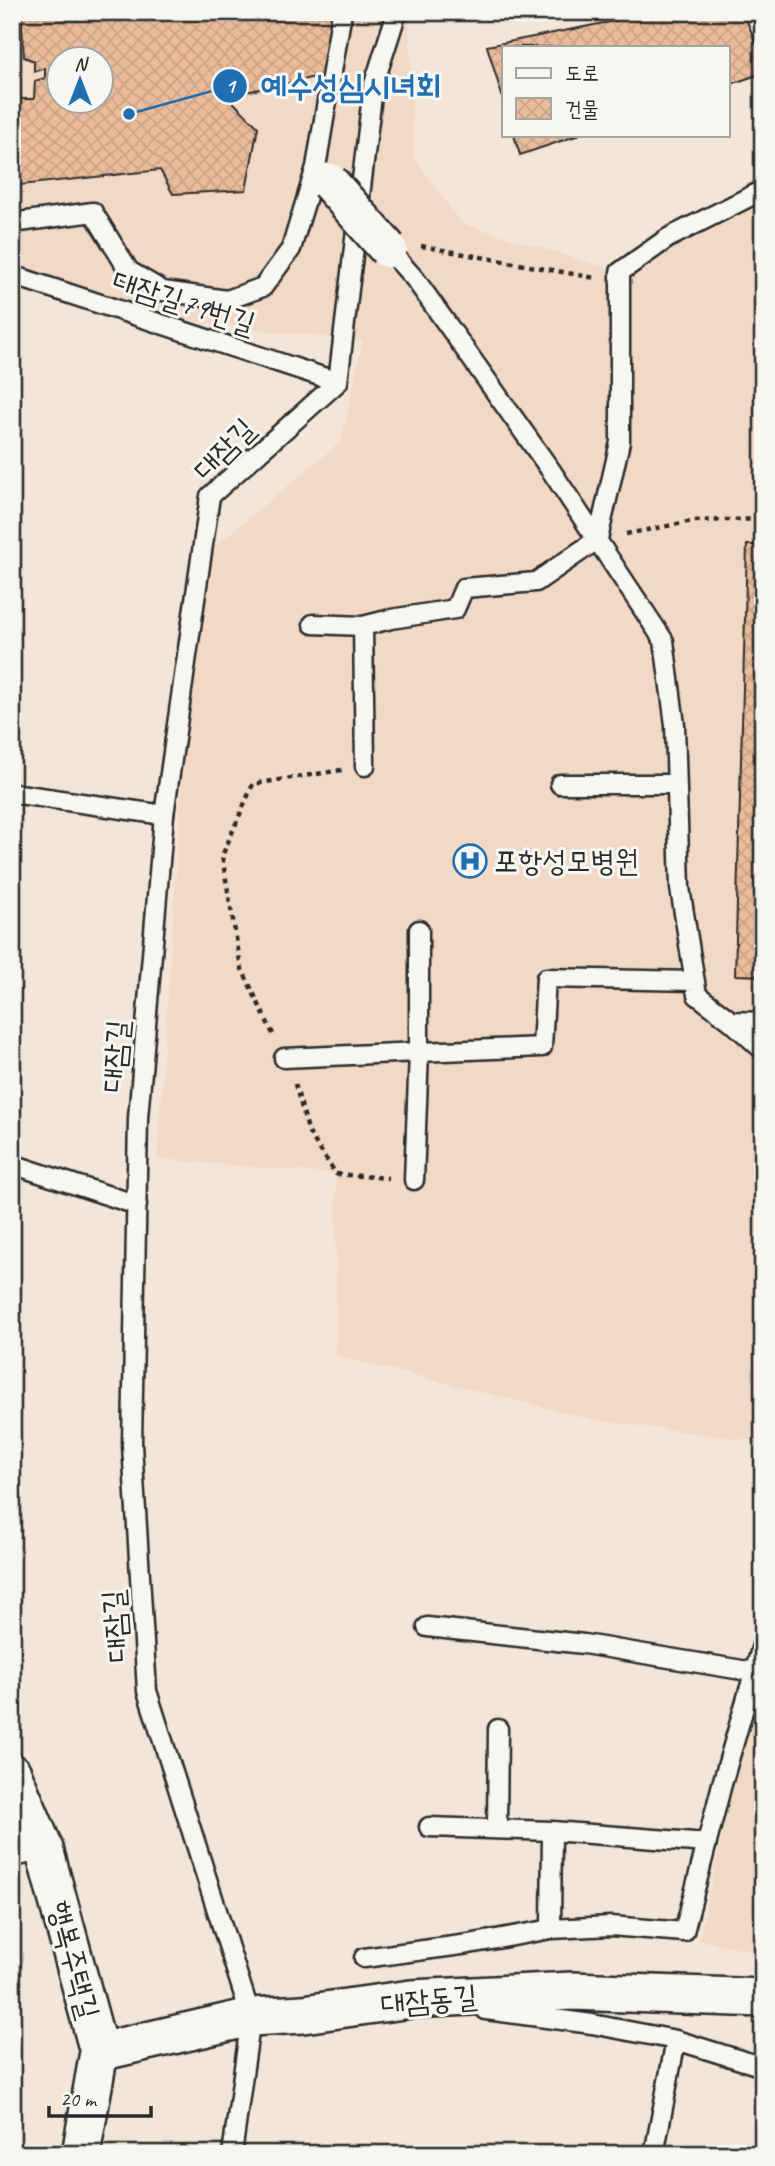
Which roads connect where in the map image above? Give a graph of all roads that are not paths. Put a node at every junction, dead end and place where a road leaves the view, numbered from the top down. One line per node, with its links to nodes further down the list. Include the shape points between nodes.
1 (342, 12): 3 (lane)
2 (397, 12): 8 (lane, via 373,87)
3 (323, 174): 5 (lane, via 291,249 264,287 227,300 163,291 129,271 93,212); 6 (street, bridge)
4 (763, 190): 9 (lane, via 668,238 620,272 620,442)
5 (12, 223)
6 (388, 249): 9 (lane, via 415,279)
7 (12, 275): 8 (lane, 대잠길79번길)
8 (338, 382): 16 (lane, 대잠길, via 210,496)
9 (598, 539): 11 (lane, via 536,582 464,588 455,609); 14 (lane, via 664,641 675,725)
10 (313, 624): 11 (lane)
11 (363, 626): 12 (lane)
12 (365, 766)
13 (560, 784): 14 (lane)
14 (676, 784): 18 (lane, via 680,888)
15 (12, 793): 16 (lane)
16 (164, 815): 26 (lane, 대잠길, via 138,1118)
17 (419, 930): 22 (lane)
18 (695, 981): 19 (lane, via 697,995); 22 (lane, via 546,978 542,1047)
19 (731, 1021): 20 (lane); 21 (lane)
20 (763, 1022)
21 (763, 1050)
22 (419, 1052): 23 (lane); 25 (lane)
23 (285, 1058)
24 (12, 1164): 26 (lane)
25 (414, 1180)
26 (137, 1205): 41 (lane, 대잠길, via 132,1445 147,1691)
27 (427, 1628): 29 (lane, via 584,1644)
28 (763, 1642): 29 (lane)
29 (754, 1672): 35 (lane)
30 (498, 1729): 33 (lane)
31 (12, 1773): 36 (street, 행복주택길)
32 (429, 1827): 33 (lane)
33 (497, 1829): 34 (lane)
34 (552, 1831): 35 (lane); 37 (lane)
35 (707, 1843): 37 (lane, via 684,1932 611,1926)
36 (28, 1854): 43 (street, 행복주택길)
37 (551, 1928): 38 (lane)
38 (364, 1958)
39 (763, 1998): 40 (street, 대잠동길, via 572,1991)
40 (411, 1999): 41 (street, 대잠동길); 42 (lane)
41 (251, 2017): 43 (street, 대잠동길); 46 (lane, 대잠길)
42 (676, 2040): 44 (lane); 47 (lane)
43 (99, 2052): 45 (street, 행복주택길)
44 (763, 2067)
45 (81, 2154)
46 (232, 2154)
47 (654, 2154)

